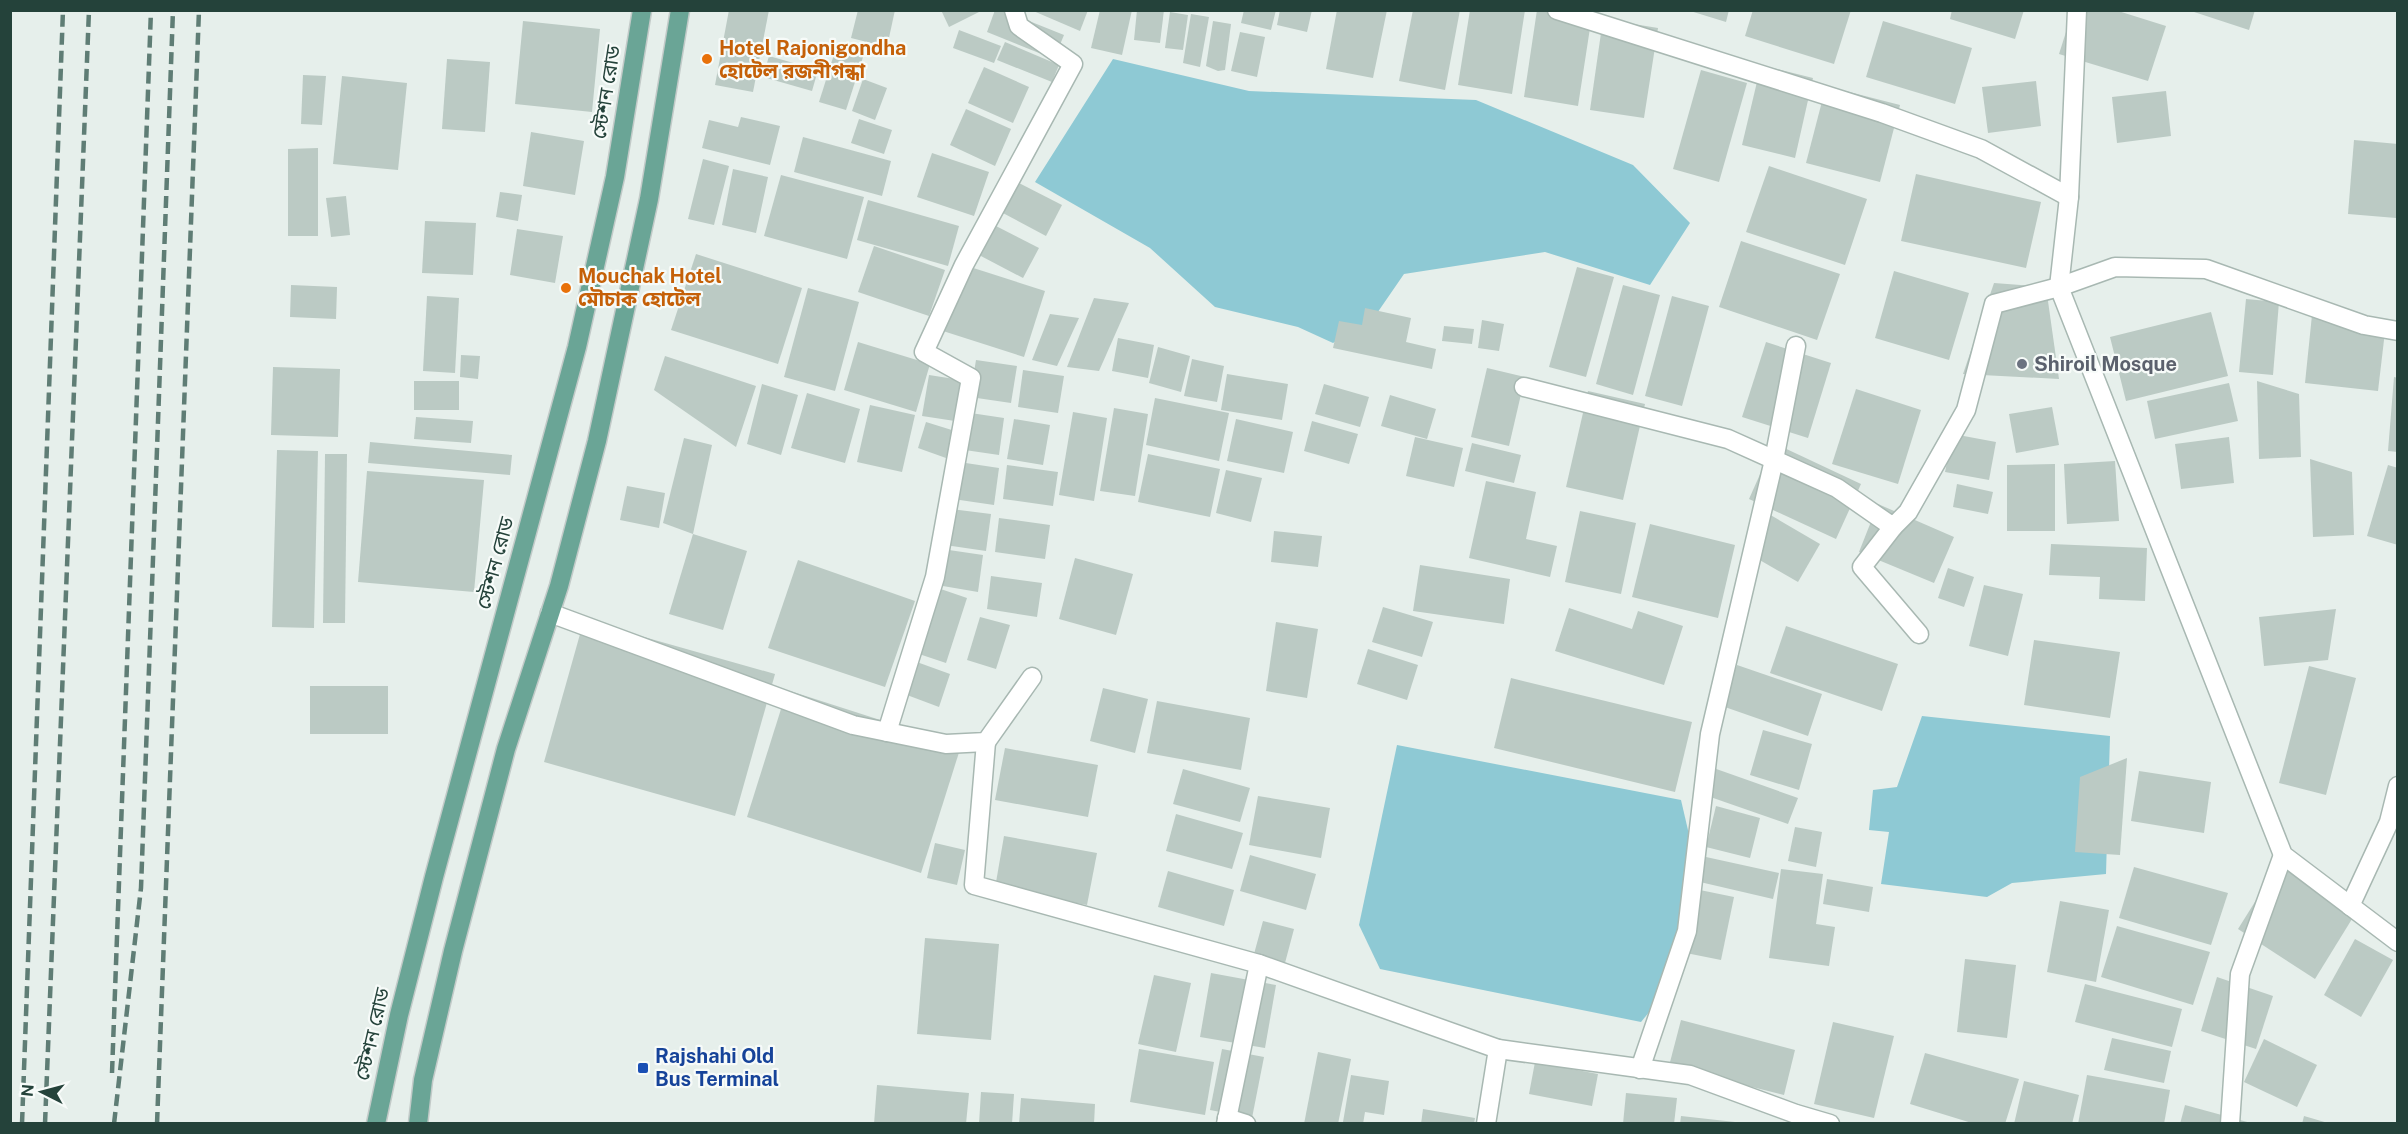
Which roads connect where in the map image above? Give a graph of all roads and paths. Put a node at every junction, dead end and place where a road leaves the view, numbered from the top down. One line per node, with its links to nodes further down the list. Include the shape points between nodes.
1 (642, 10): 27 (main road, স্টেশন রোড, via 615,177 577,347 428,900)
2 (680, 10): 13 (main road, via 649,199 597,441)
3 (1014, 10): 16 (street, via 1019,26 1073,64 964,265 924,352 971,378 935,577)
4 (1557, 10): 6 (street, via 1882,113 1981,149)
5 (2078, 10): 6 (street)
6 (2069, 197): 7 (street)
7 (2059, 287): 8 (street, via 2115,267 2206,269 2364,325); 12 (street, via 1994,304 1966,410 1908,512); 19 (street)
8 (2397, 332)
9 (1796, 346): 11 (street)
10 (1524, 387): 11 (street, via 1728,439)
11 (1774, 460): 12 (street, via 1837,488); 24 (street, via 1710,734 1687,931)
12 (1893, 527): 14 (street, via 1862,567)
13 (550, 613): 16 (street, via 853,725); 28 (main road, via 506,749 453,951 423,1080)
14 (1919, 634)
15 (1032, 677): 17 (street)
16 (887, 732): 17 (street, via 946,744)
17 (986, 742): 22 (street, via 974,885)
18 (2397, 786): 20 (street, via 2389,822)
19 (2283, 855): 20 (street); 32 (street, via 2240,974)
20 (2350, 906): 21 (street)
21 (2397, 942)
22 (1259, 964): 23 (street); 26 (street)
23 (1498, 1049): 24 (street); 30 (street)
24 (1640, 1069): 25 (street, via 1690,1075)
25 (1795, 1119): 31 (street)
26 (1226, 1121): 29 (street)
27 (376, 1124)
28 (418, 1124)
29 (1246, 1124)
30 (1486, 1124)
31 (1830, 1124)
32 (2230, 1124)

